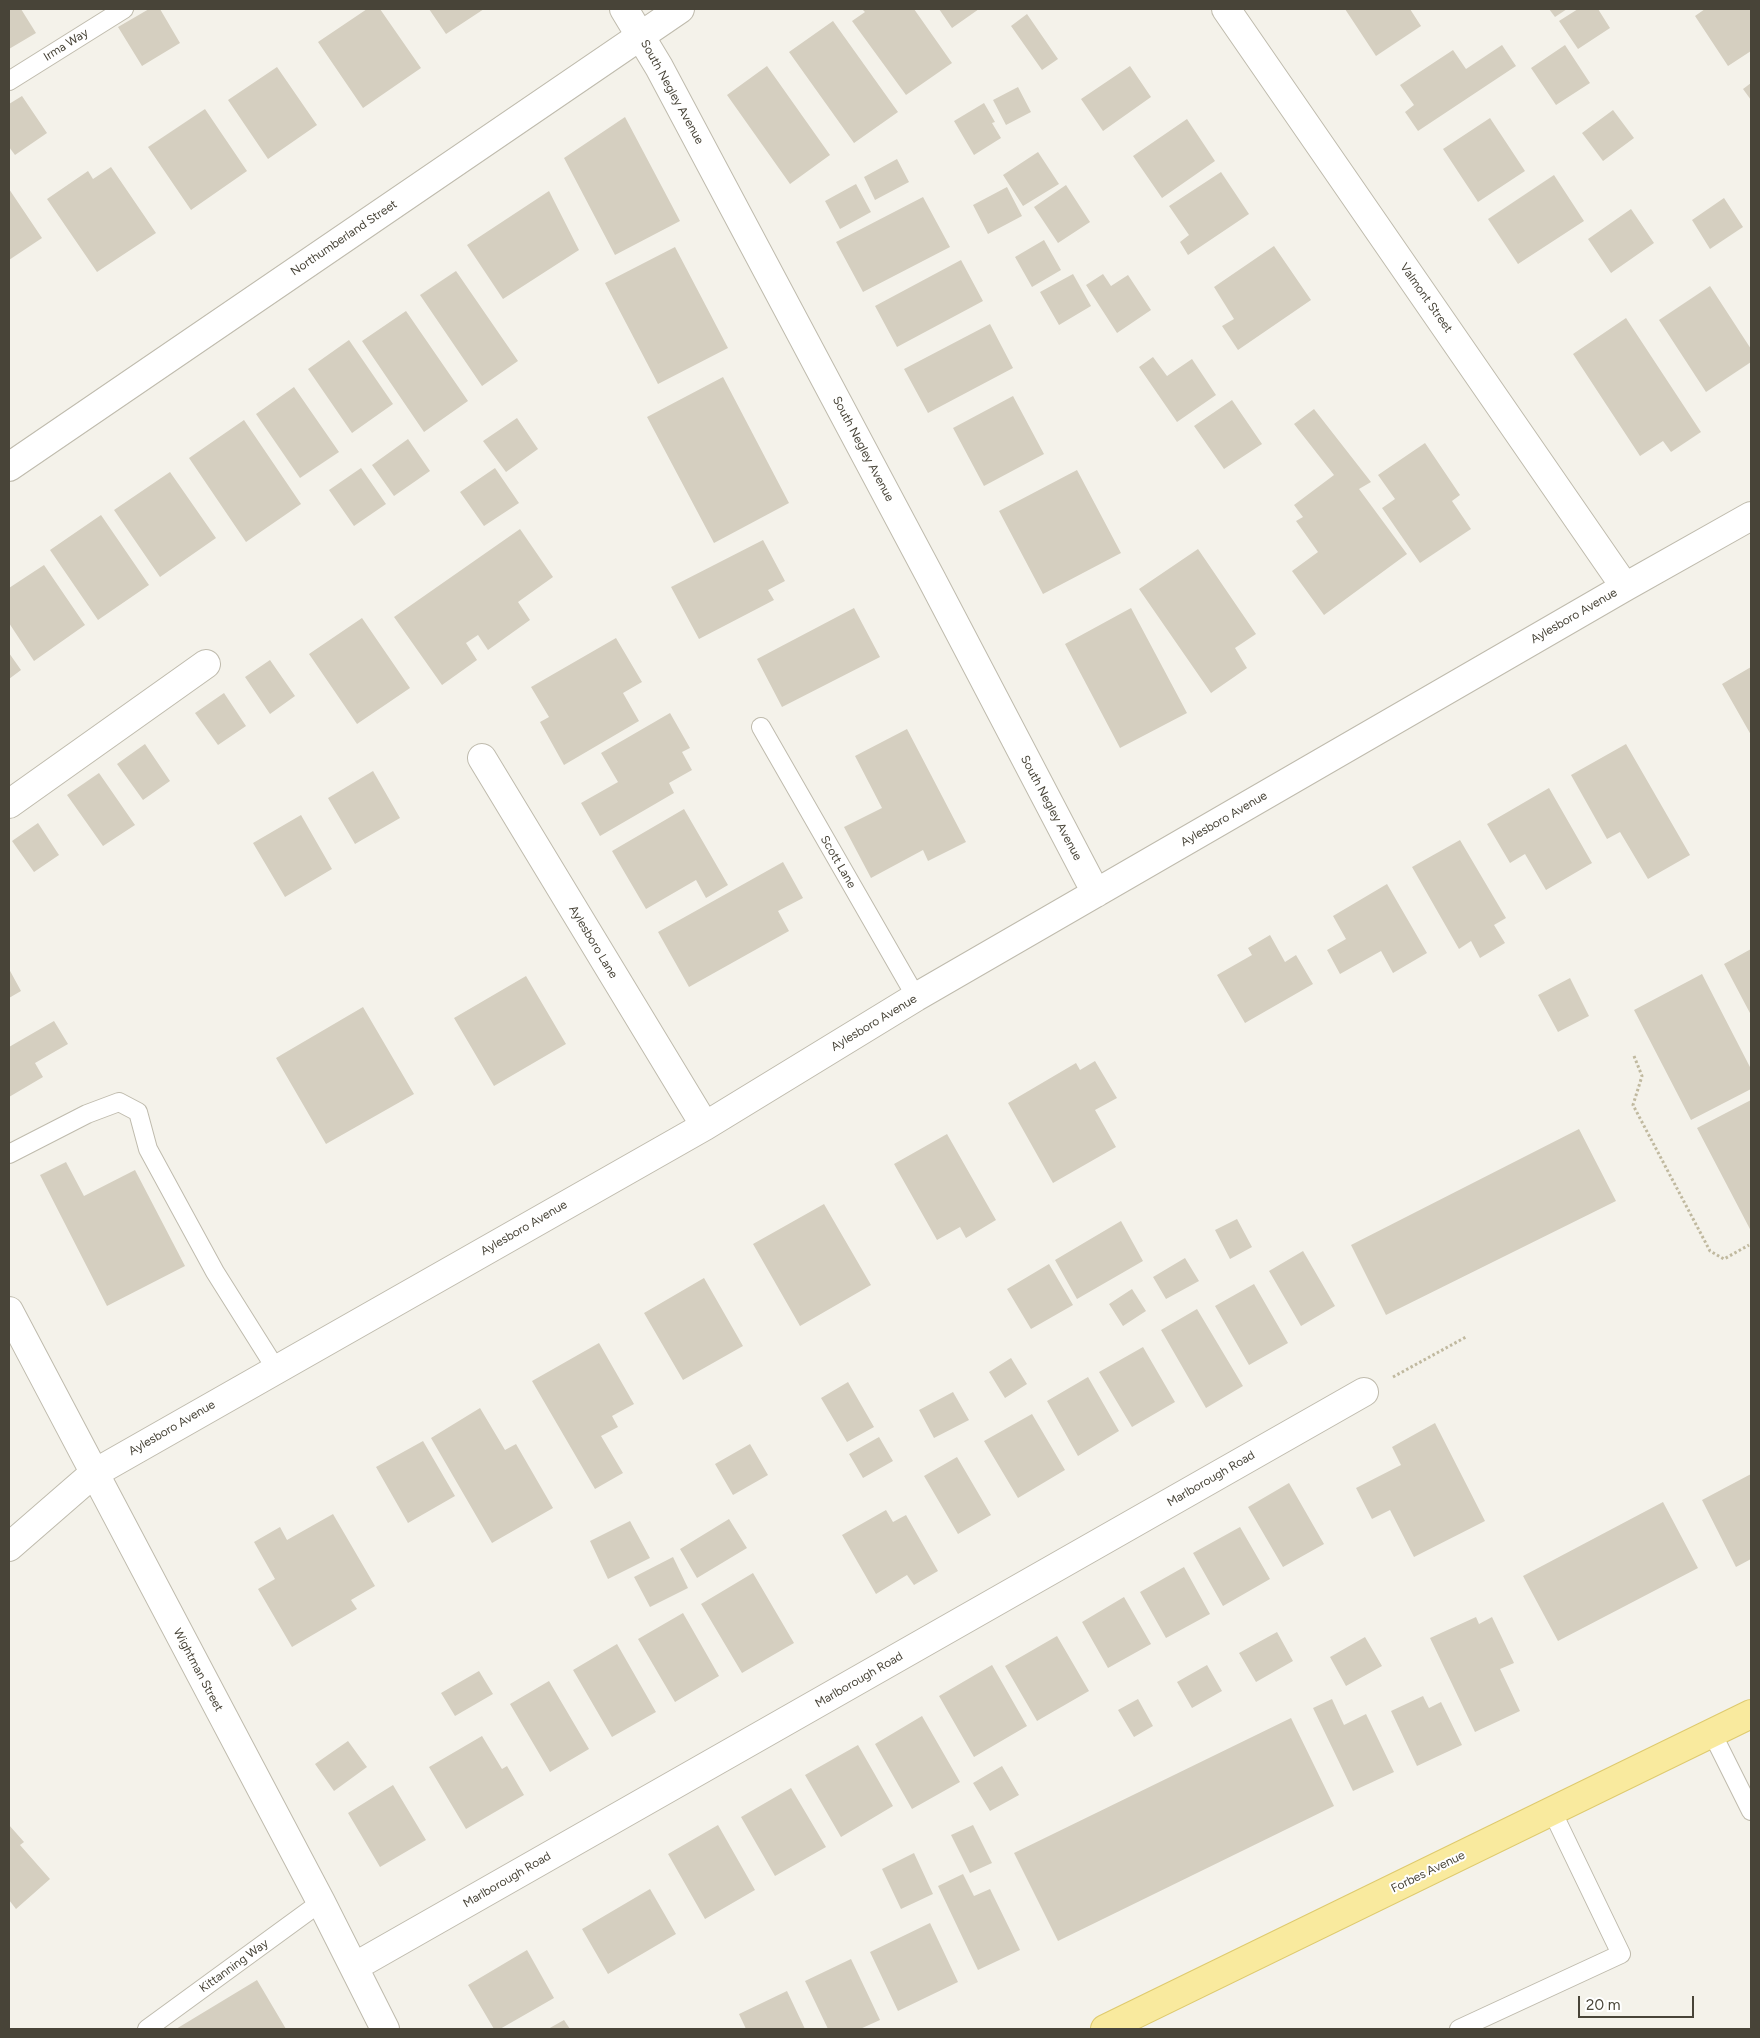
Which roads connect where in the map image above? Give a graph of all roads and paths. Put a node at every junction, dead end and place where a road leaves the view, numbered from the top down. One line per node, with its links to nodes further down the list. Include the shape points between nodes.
1 (124, 9): 6 (lane, Irma Way)
2 (624, 9): 5 (street, South Negley Avenue)
3 (680, 9): 5 (street, Northumberland Street)
4 (1226, 9): 9 (street, Valmont Street)
5 (641, 35): 7 (street, Northumberland Street); 14 (street, South Negley Avenue)
6 (9, 81)
7 (9, 467)
8 (1751, 516): 9 (street, Aylesboro Avenue)
9 (1625, 587): 14 (street, Aylesboro Avenue)
10 (206, 664): 13 (street)
11 (761, 727): 15 (lane, Scott Lane)
12 (482, 758): 17 (street, Aylesboro Lane)
13 (9, 804)
14 (1096, 893): 15 (street, Aylesboro Avenue)
15 (916, 997): 17 (street, Aylesboro Avenue)
16 (1634, 1056): 19 (path, via 1642,1076 1633,1106 1710,1251 1724,1259)
17 (705, 1126): 22 (street, Aylesboro Avenue)
18 (9, 1154): 22 (lane, via 87,1114 119,1102 138,1112 148,1149 178,1206)
19 (1749, 1245)
20 (9, 1312): 24 (street, Wightman Street)
21 (1466, 1337): 23 (path)
22 (276, 1369): 24 (street, Aylesboro Avenue)
23 (1364, 1392): 31 (street, Marlborough Road)
24 (93, 1474): 25 (street, Aylesboro Avenue); 30 (street, Wightman Street)
25 (9, 1547)
26 (1751, 1714): 27 (main road, Forbes Avenue)
27 (1712, 1733): 28 (main road, Forbes Avenue); 29 (lane)
28 (1552, 1811): 34 (main road, Forbes Avenue); 35 (lane, via 1620,1954)
29 (1751, 1811)
30 (321, 1902): 31 (street, Wightman Street); 32 (lane, Kittanning Way)
31 (354, 1966): 33 (street, Wightman Street)
32 (147, 2029)
33 (385, 2029)
34 (1105, 2029)
35 (1459, 2029)

